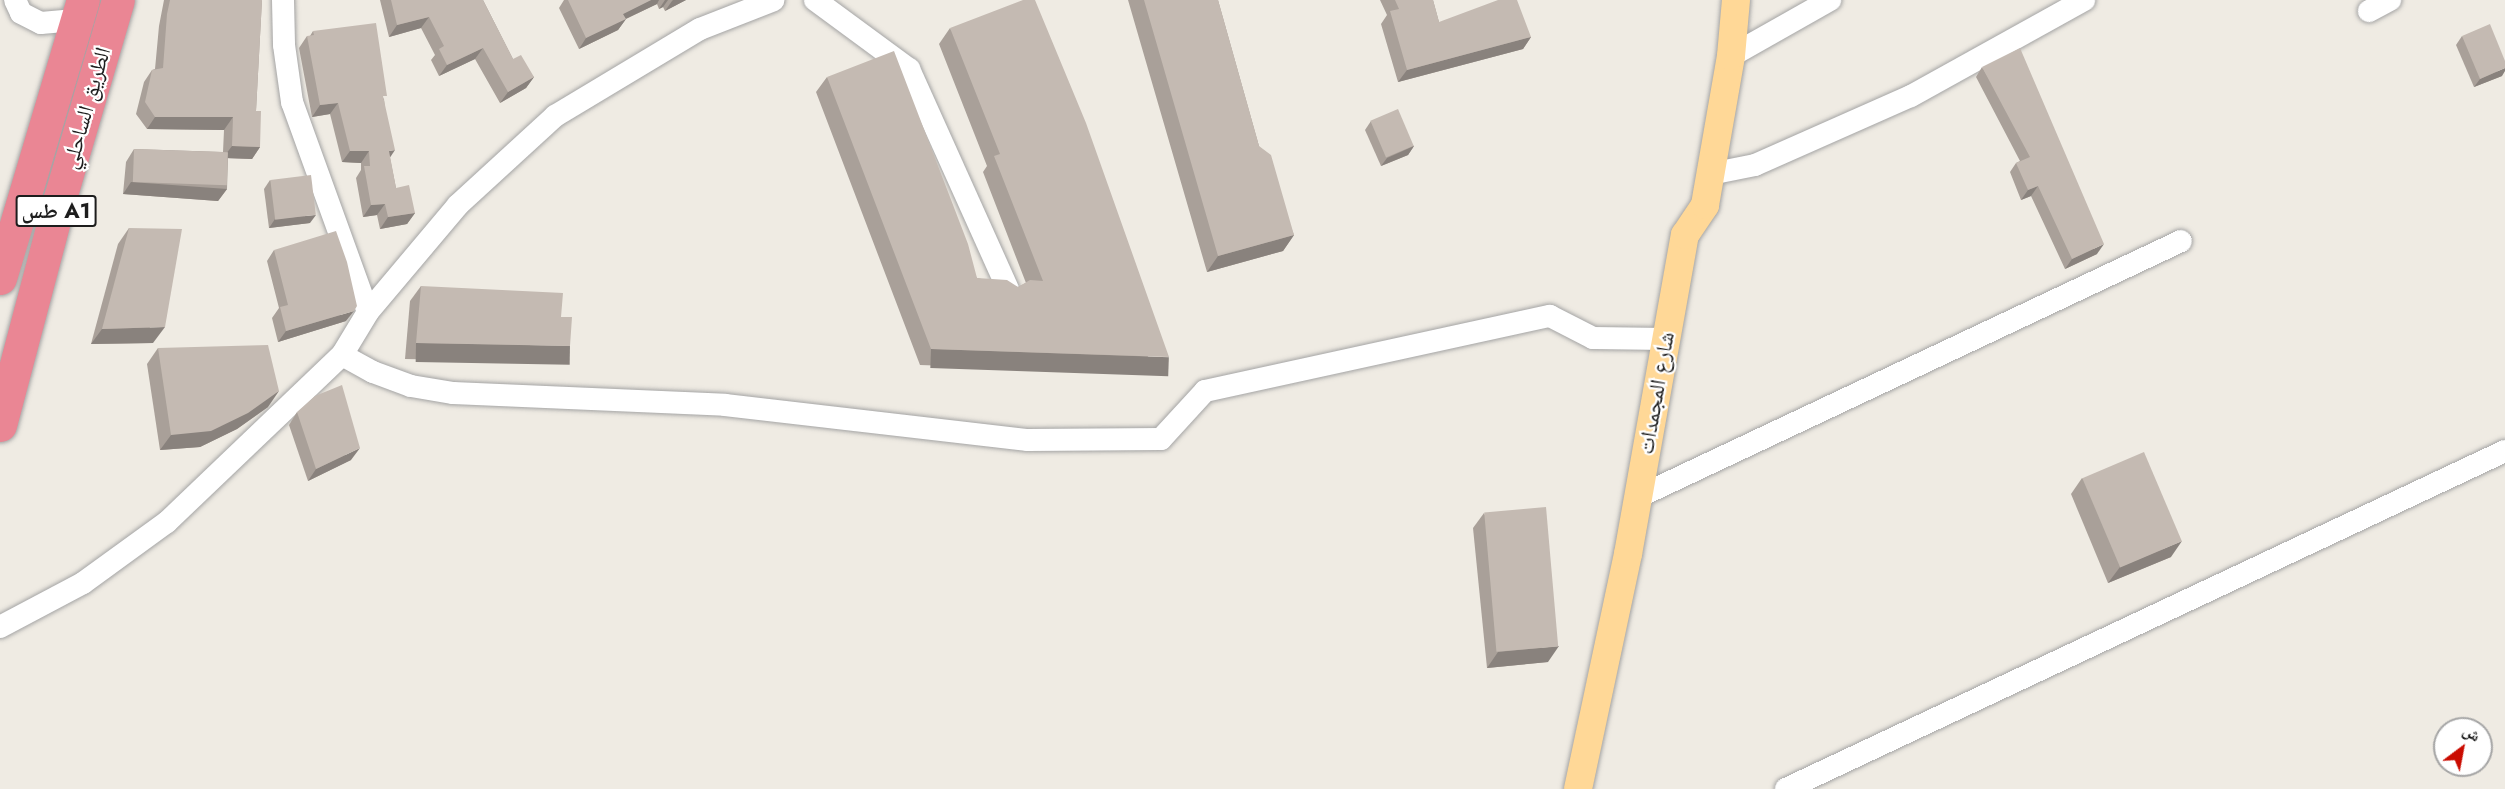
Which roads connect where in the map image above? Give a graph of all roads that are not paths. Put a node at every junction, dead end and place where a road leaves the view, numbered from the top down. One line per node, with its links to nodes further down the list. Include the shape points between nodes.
1 (15, 0): 10 (street, via 21,13 41,23)
2 (284, 0): 17 (street, via 284,45 292,102)
3 (774, 0): 17 (street, via 700,29 555,116 458,205)
4 (815, 0): 16 (street, via 909,69)
5 (1736, 0): 12 (main road, شارع المجمدات)
6 (1830, 0): 12 (street)
7 (2084, 0): 13 (street, via 1911,96 1755,165)
8 (2390, 0): 11 (street)
9 (116, 8): 10 (highway); 20 (highway, الطريق الساحلي / طس A1)
10 (80, 10): 15 (highway, الطريق الساحلي / طس A1)
11 (2369, 10)
12 (1731, 56): 13 (main road, شارع المجمدات)
13 (1710, 174): 18 (main road, شارع المجمدات, via 1705,205 1685,235)
14 (2181, 241): 22 (street)
15 (0, 278)
16 (1008, 289)
17 (368, 312): 19 (street)
18 (1666, 339): 19 (street, via 1593,338 1550,316 1205,391 1161,439 1028,440 725,405 453,393 411,386); 22 (main road, شارع المجمدات)
19 (342, 355): 23 (street, via 167,522 83,583)
20 (0, 424)
21 (2505, 451): 25 (street)
22 (1638, 497): 24 (main road, شارع المجمدات)
23 (0, 627)
24 (1578, 789)
25 (1786, 789)

